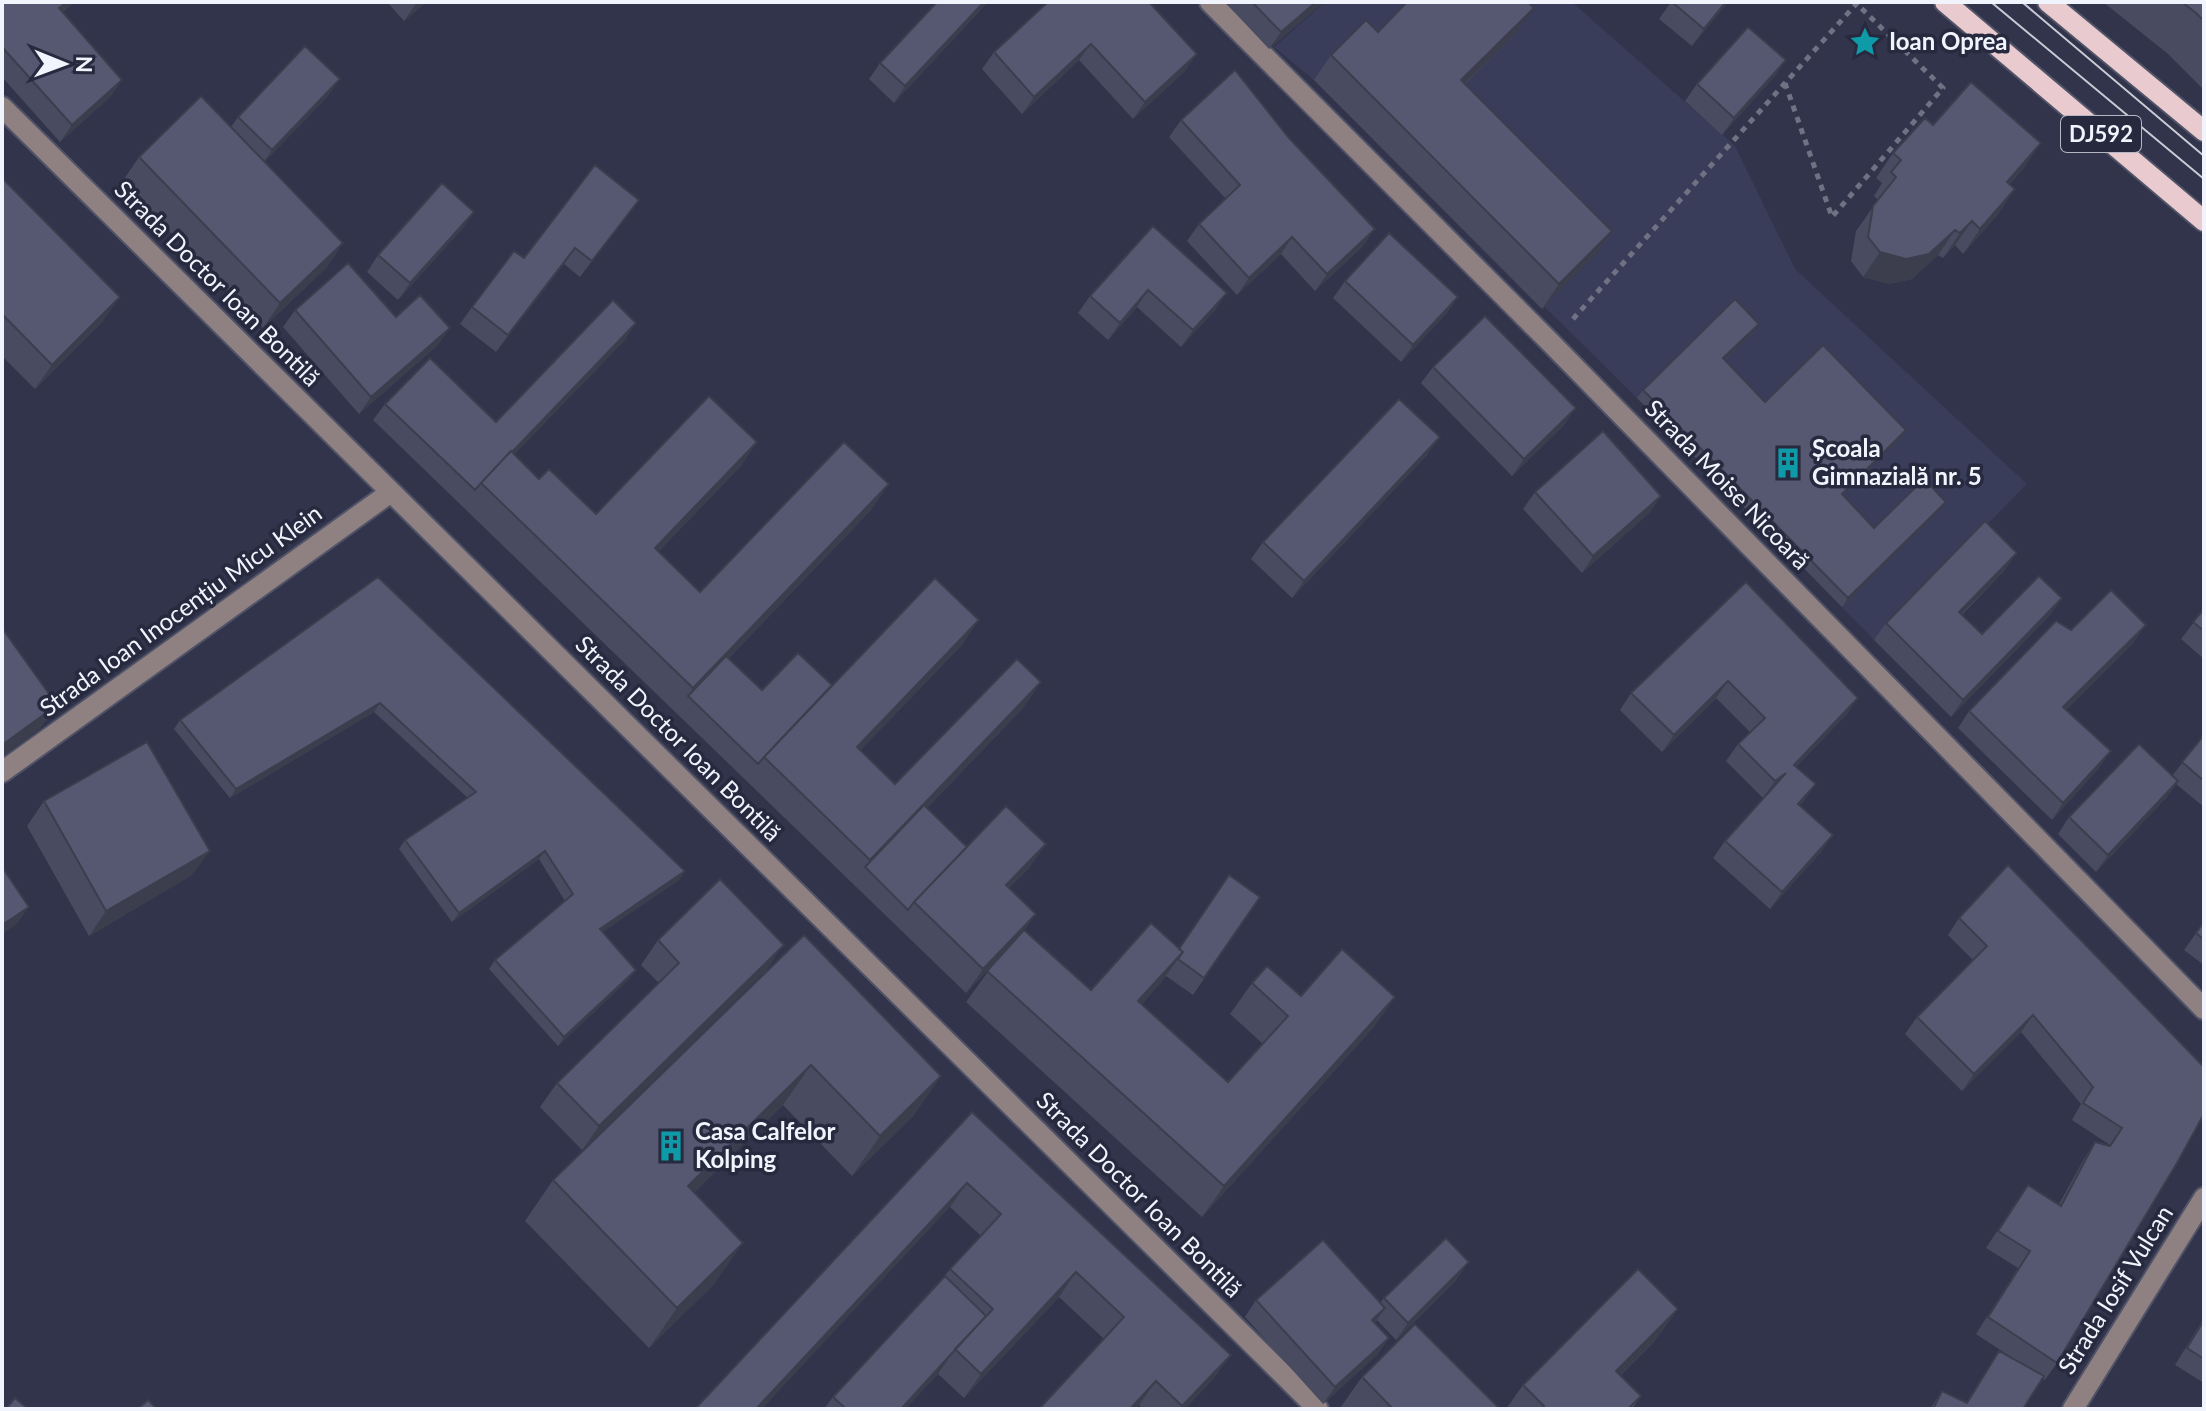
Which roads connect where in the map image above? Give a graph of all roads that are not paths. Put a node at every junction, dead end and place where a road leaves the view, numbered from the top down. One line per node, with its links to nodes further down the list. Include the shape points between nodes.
1 (1210, 2): 9 (street, Strada Moise Nicoară)
2 (1945, 2): 6 (main road, DJ592)
3 (2048, 2): 5 (main road, DJ592)
4 (2, 107): 7 (street, Strada Doctor Ioan Bontilă)
5 (2204, 131)
6 (2204, 221)
7 (391, 492): 8 (street, Strada Ioan Inocențiu Micu Klein); 11 (street, Strada Doctor Ioan Bontilă)
8 (2, 772)
9 (2204, 1009)
10 (2204, 1198): 12 (street, Strada Iosif Vulcan)
11 (1318, 1409)
12 (2073, 1409)

